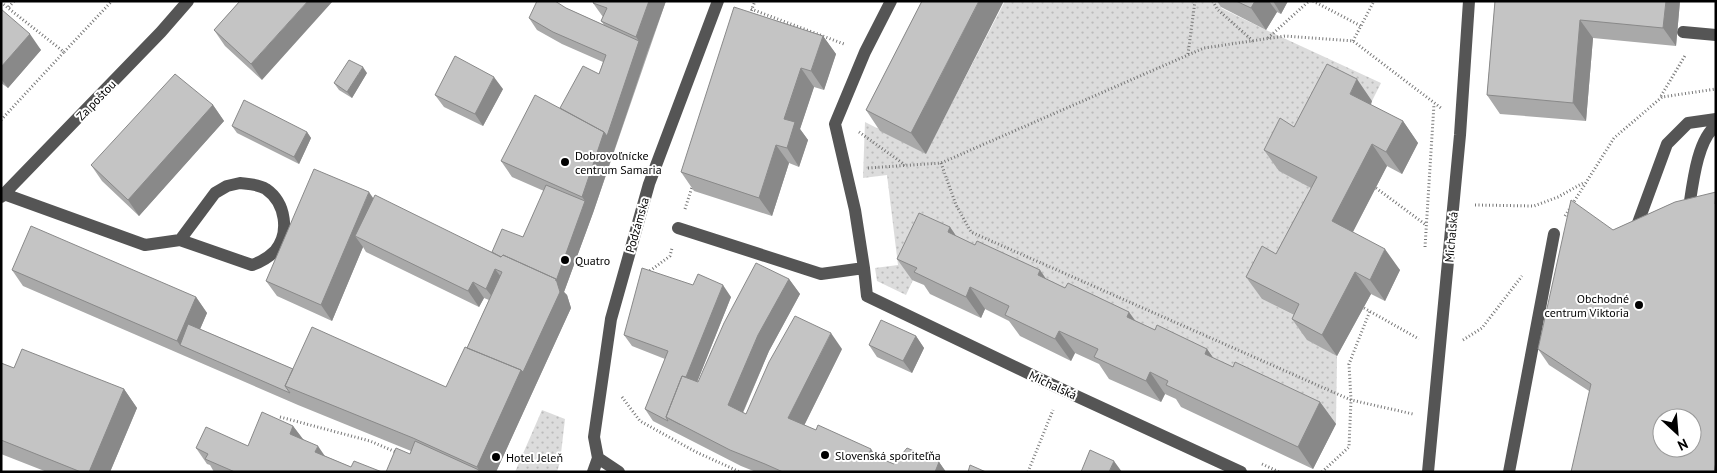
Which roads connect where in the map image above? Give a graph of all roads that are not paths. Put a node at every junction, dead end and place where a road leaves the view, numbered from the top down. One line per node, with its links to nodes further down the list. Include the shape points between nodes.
1 (188, 1): 9 (street, Za poštou)
2 (718, 1): 16 (street, Podzámska, via 649,184 611,318 594,437)
3 (891, 1): 15 (street, via 865,52 835,124 855,210)
4 (1469, 1): 20 (street, Michalská, via 1461,124)
5 (1683, 32): 6 (street)
6 (1716, 35)
7 (1716, 119): 12 (street, via 1688,123 1667,144)
8 (1716, 126): 10 (street, via 1710,130 1696,162)
9 (3, 195): 14 (street, via 144,245)
10 (1688, 214)
11 (678, 228): 15 (street, via 821,274)
12 (1635, 231)
13 (1554, 234): 21 (street)
14 (180, 240): 14 (street, via 252,265 265,260 276,250 285,224 282,210 266,189 253,184 227,186 215,193)
15 (864, 268): 19 (street, Michalská, via 867,296)
16 (598, 458): 17 (street); 18 (street)
17 (593, 472)
18 (619, 472)
19 (1241, 472)
20 (1428, 472)
21 (1509, 472)

